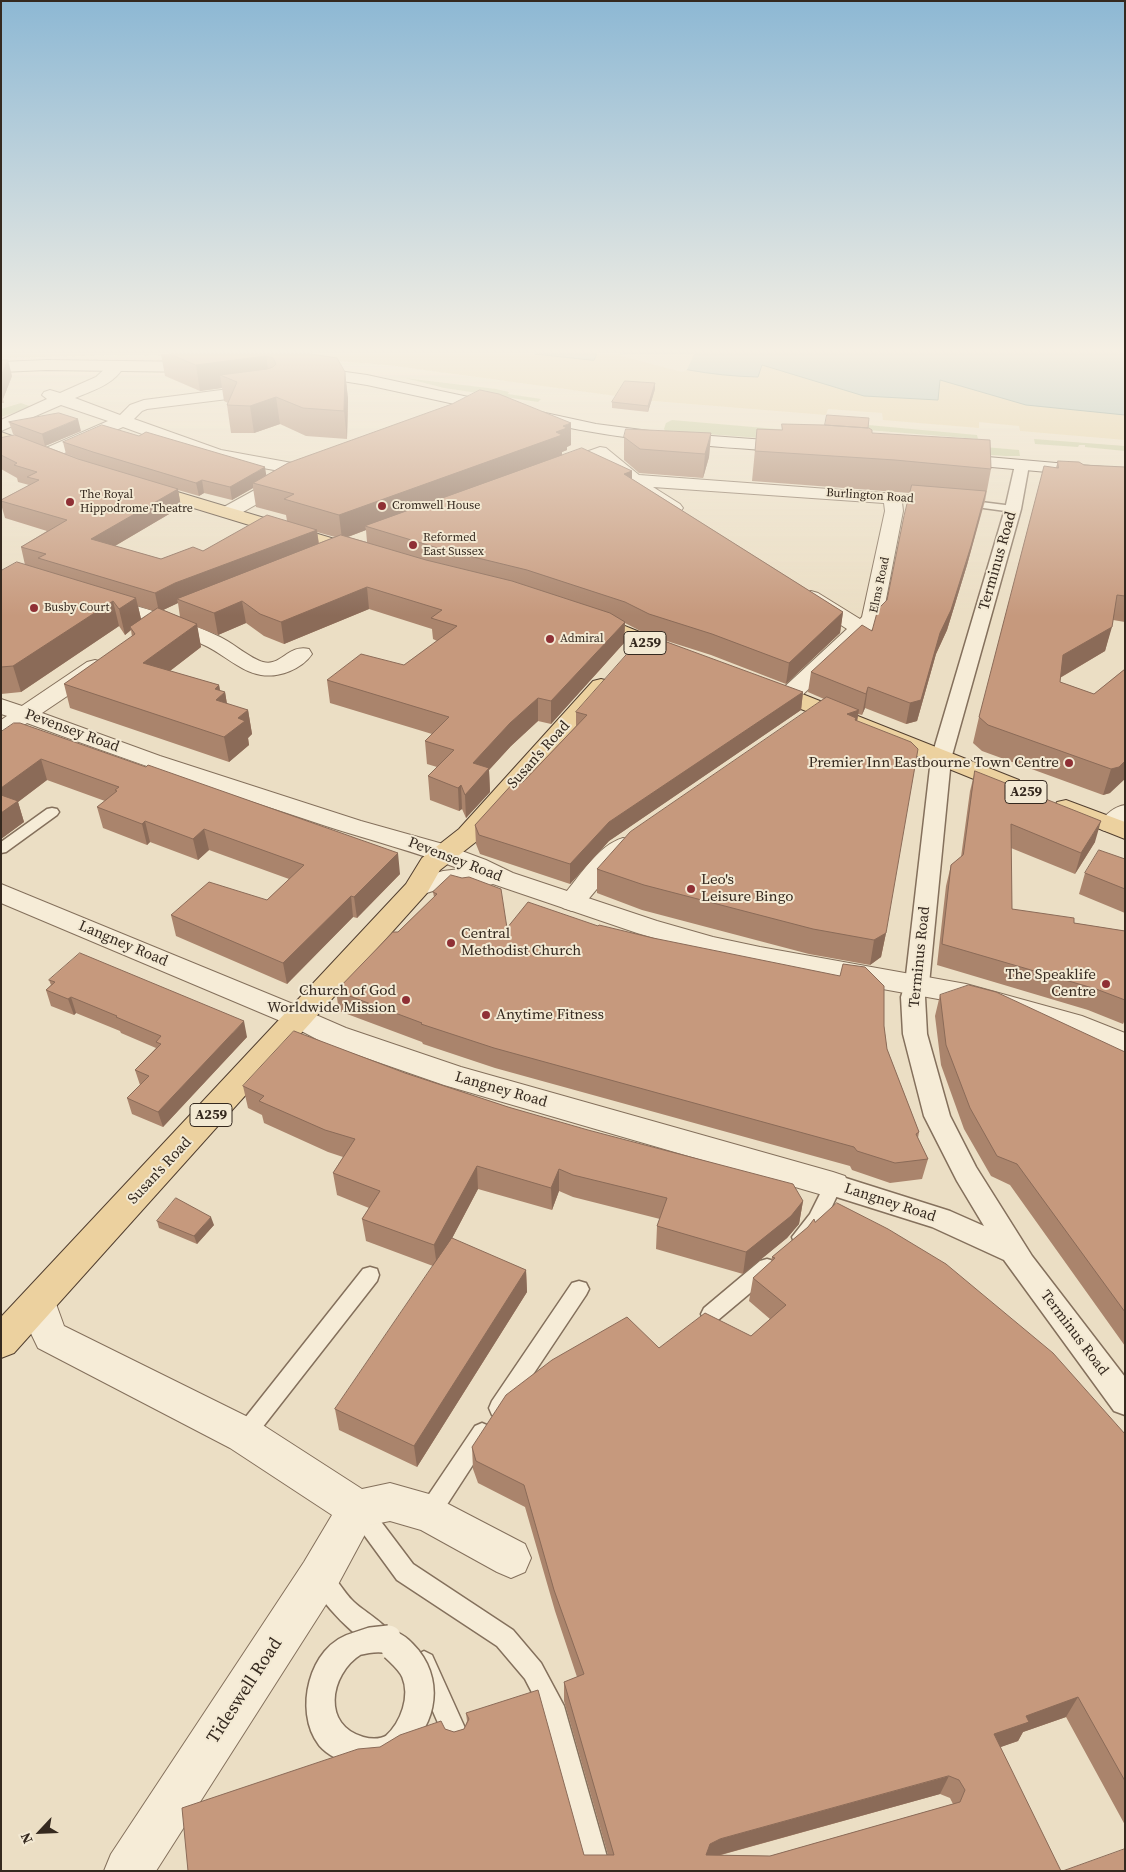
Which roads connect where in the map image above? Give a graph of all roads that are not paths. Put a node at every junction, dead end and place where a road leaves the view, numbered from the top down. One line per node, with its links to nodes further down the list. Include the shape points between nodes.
1 (12, 441): 7 (main road)
2 (75, 441): 11 (street)
3 (179, 441): 16 (street, via 217,455)
4 (598, 441): 10 (street)
5 (627, 441): 10 (street, via 620,447)
6 (725, 441): 8 (street)
7 (20, 445): 9 (street); 11 (main road)
8 (806, 448)
9 (1, 450)
10 (600, 452): 17 (street); 19 (street)
11 (45, 454): 13 (main road)
12 (934, 458): 15 (street)
13 (71, 464)
14 (320, 464): 16 (street)
15 (1022, 465): 18 (street); 24 (street, Terminus Road)
16 (303, 470): 25 (street)
17 (545, 472)
18 (1125, 474)
19 (636, 480): 21 (street, Burlington Road); 26 (street)
20 (126, 482): 25 (main road)
21 (890, 498): 22 (lane, Burlington Road); 36 (street, Elms Road, via 894,512 875,615 868,625)
22 (938, 501)
23 (958, 502): 24 (lane)
24 (1013, 509): 49 (street, Terminus Road)
25 (228, 512): 28 (main road)
26 (691, 519)
27 (364, 539): 28 (street)
28 (343, 547): 29 (street); 30 (main road)
29 (316, 556)
30 (383, 560)
31 (798, 588): 36 (street)
32 (86, 598): 35 (street)
33 (186, 608): 35 (street)
34 (572, 614): 40 (main road, A259, via 616,629)
35 (161, 621): 37 (street); 39 (street, via 227,649 248,665 266,669 282,667)
36 (858, 630): 43 (street, Elms Road)
37 (137, 638)
38 (113, 654): 46 (street)
39 (301, 654)
40 (628, 655): 41 (main road, A259); 54 (main road, Susan's Road / A259, via 468,835)
41 (694, 660)
42 (746, 679): 43 (main road, A259)
43 (789, 695): 45 (main road, A259)
44 (1, 706): 46 (street, Pevensey Road)
45 (822, 708): 47 (street); 49 (main road, A259)
46 (26, 715): 48 (street); 54 (street, Pevensey Road, via 152,761)
47 (796, 726)
48 (1, 732)
49 (941, 759): 51 (main road, A259, via 1037,796); 59 (street, Terminus Road)
50 (52, 812): 53 (lane)
51 (1120, 823)
52 (643, 832): 58 (street, via 607,860)
53 (1, 849)
54 (442, 854): 55 (street, Pevensey Road); 56 (main road, Susan's Road / A259, via 421,877)
55 (504, 880): 56 (street, Susan's Road, via 462,876 441,879); 58 (street, Pevensey Road)
56 (418, 888): 60 (main road, Susan's Road / A259)
57 (1, 893): 60 (street, Langney Road)
58 (572, 902): 59 (street, Pevensey Road, via 712,946)
59 (917, 984): 61 (street, Pevensey Road, via 1072,1023); 63 (street, Terminus Road, via 913,997 915,1034 937,1116 966,1174)
60 (300, 1018): 62 (street, Langney Road, via 336,1036 455,1077); 66 (main road, Susan's Road / A259)
61 (1125, 1044)
62 (833, 1185): 63 (street, Langney Road, via 940,1219); 67 (lane, via 816,1219 783,1253)
63 (1013, 1252): 69 (street, Terminus Road)
64 (370, 1275): 70 (lane)
65 (579, 1289): 72 (lane)
66 (39, 1301): 68 (main road, Susan's Road / A259); 70 (street, via 43,1322 51,1337)
67 (711, 1314)
68 (1, 1342)
69 (1125, 1401)
70 (244, 1435): 71 (street)
71 (358, 1509): 72 (street, via 390,1502); 74 (street, Tideswell Road); 77 (lane, via 405,1572 505,1638 533,1671 552,1706)
72 (429, 1513): 73 (street)
73 (511, 1558)
74 (319, 1577): 75 (lane, bridge, via 345,1609 393,1649 406,1661 418,1696 406,1731 393,1745 381,1752 367,1755 335,1745 324,1732 316,1697 332,1660 347,1648 356,1644 365,1640 383,1640 400,1646 413,1658 422,1674 425,1694 421,1711 413,1728 400,1741 393,1745 386,1748 358,1749 342,1741 331,1729 324,1713 323,1693 328,1674 339,1657 346,1651 354,1644 371,1638 389,1637 407,1643 420,1654); 76 (street, Tideswell Road)
75 (456, 1737)
76 (128, 1871)
77 (598, 1871)

